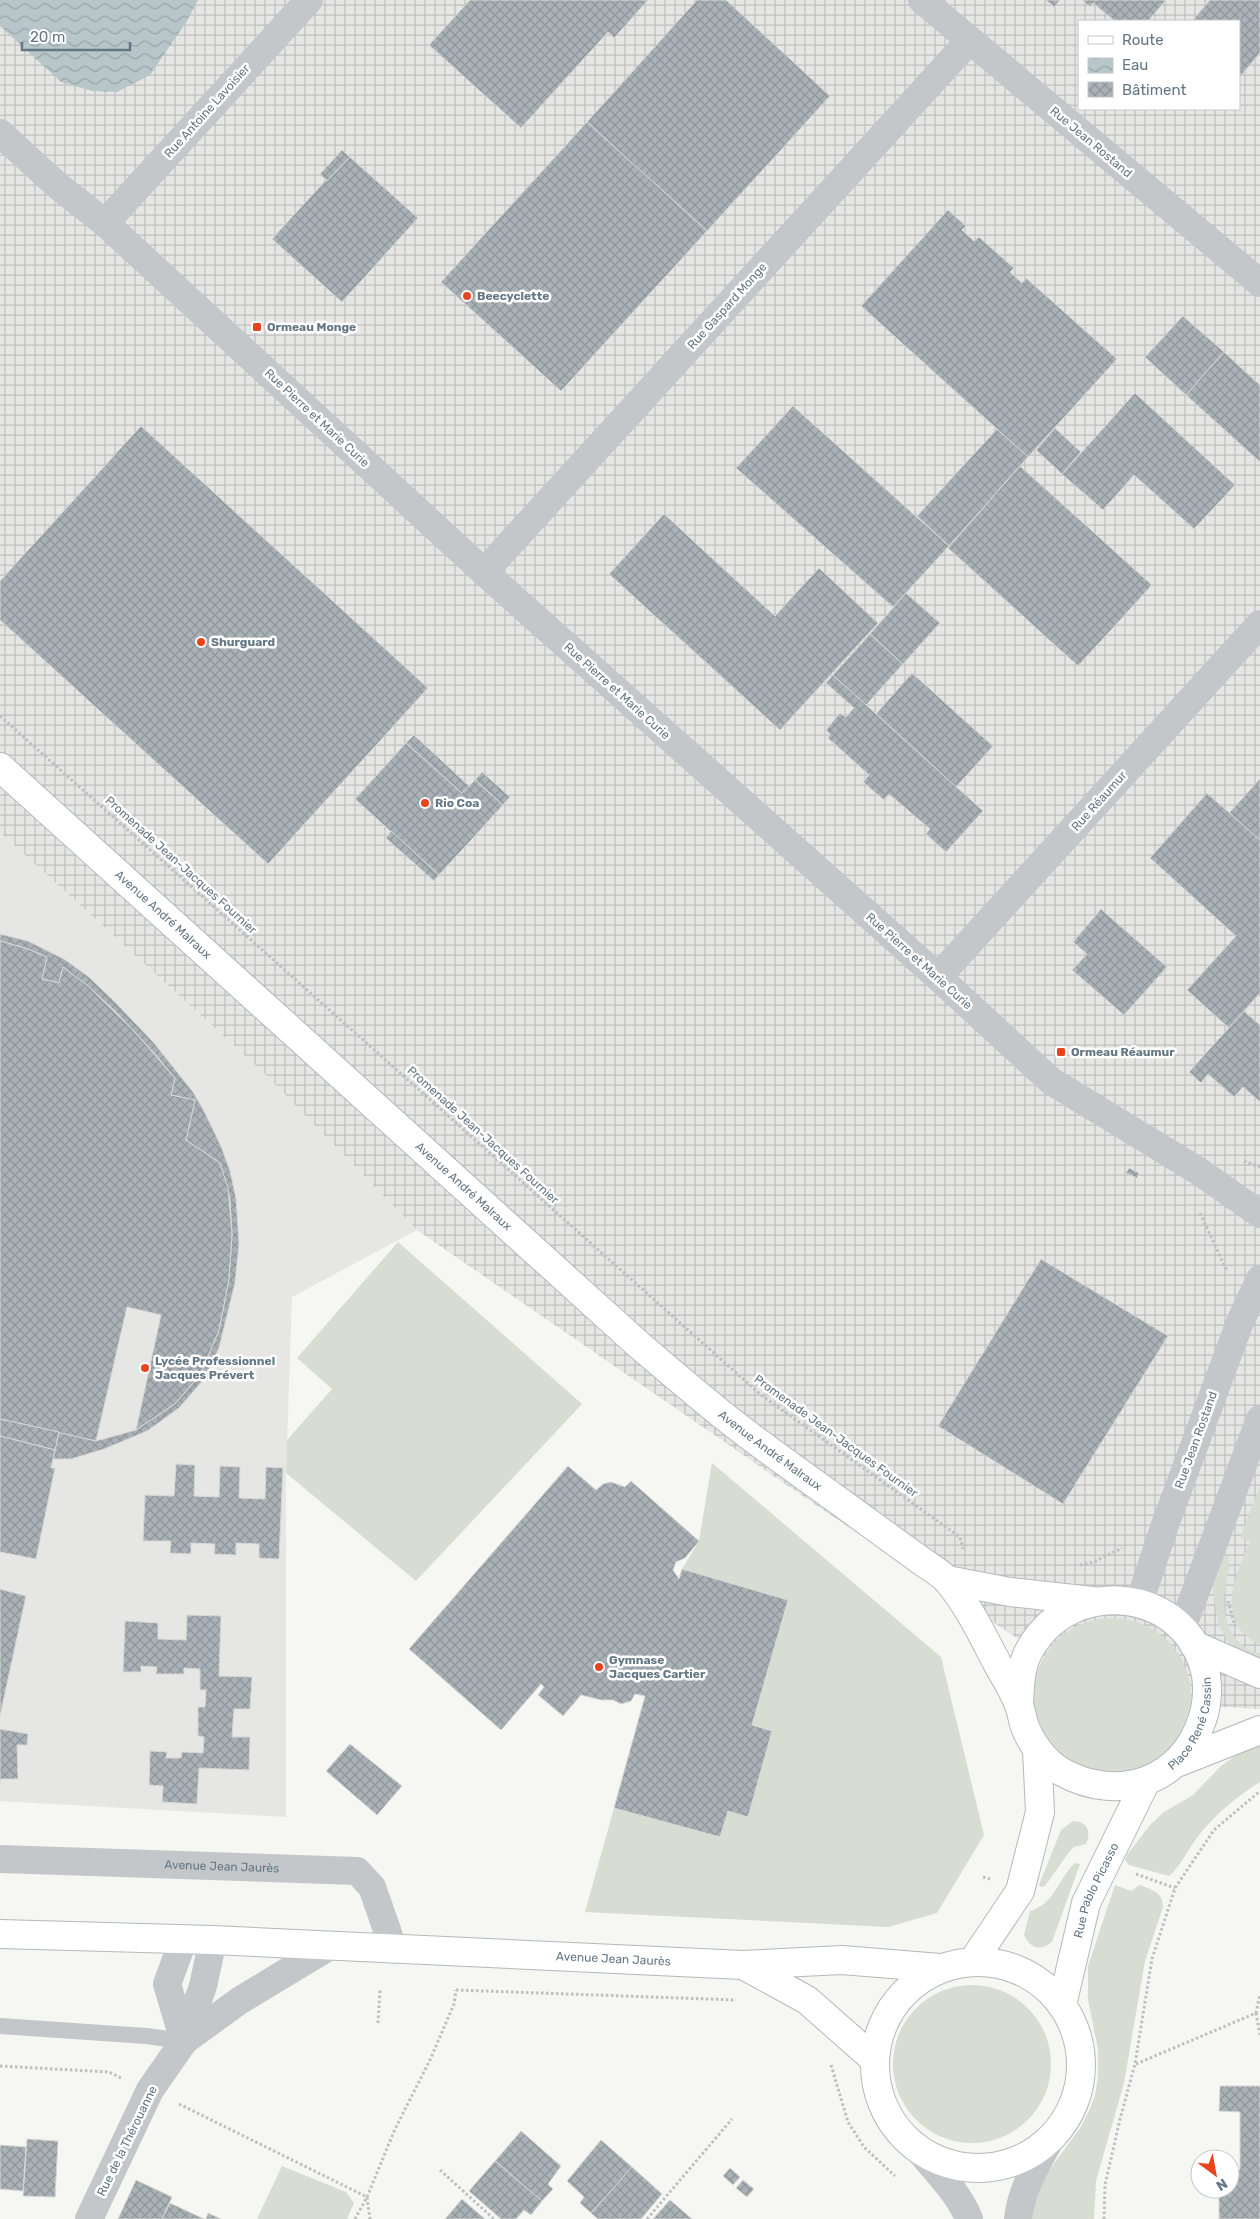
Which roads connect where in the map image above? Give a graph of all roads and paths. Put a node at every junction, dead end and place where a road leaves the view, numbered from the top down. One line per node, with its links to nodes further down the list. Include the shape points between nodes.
1 (309, 0): 5 (street, Rue Antoine Lavoisier)
2 (922, 0): 3 (street, Rue Jean Rostand)
3 (970, 40): 6 (street, Rue Jean Rostand); 7 (street, Rue Gaspard Monge)
4 (0, 133): 5 (street, Rue Pierre et Marie Curie, via 58,186)
5 (106, 223): 7 (street, Rue Pierre et Marie Curie)
6 (1260, 283)
7 (484, 572): 11 (street, Rue Pierre et Marie Curie)
8 (1260, 624): 11 (street, Rue Réaumur)
9 (0, 716): 20 (path, Promenade Jean-Jacques Fournier, via 761,1395 960,1537)
10 (0, 767): 22 (street, Avenue André Malraux, via 639,1345 734,1424)
11 (938, 977): 14 (street, Rue Pierre et Marie Curie, via 1051,1081)
12 (1236, 1158): 13 (path)
13 (1260, 1167)
14 (1200, 1172): 15 (street, Rue Pierre et Marie Curie); 16 (path, via 1190,1194)
15 (1260, 1214)
16 (1229, 1276)
17 (1260, 1279): 25 (street, Rue Jean Rostand, via 1240,1322)
18 (1260, 1419): 27 (street)
19 (1127, 1543): 21 (path, via 1094,1562)
20 (963, 1551)
21 (1076, 1566)
22 (947, 1580): 24 (street, via 1010,1592); 29 (street, via 978,1626)
23 (1227, 1597): 26 (path)
24 (1094, 1601): 25 (street, Place René Cassin, via 1116,1599); 29 (street, Place René Cassin, via 1068,1611 1053,1622 1029,1650 1020,1676)
25 (1139, 1603): 27 (street, Place René Cassin, via 1162,1612)
26 (1237, 1630)
27 (1188, 1637): 28 (street); 32 (street, Place René Cassin, via 1206,1675 1206,1706 1197,1737)
28 (1260, 1674)
29 (1019, 1704): 31 (street, Place René Cassin, via 1025,1728)
30 (1260, 1730): 32 (street)
31 (1037, 1749): 33 (street, Place René Cassin, via 1058,1770 1086,1784 1116,1787); 44 (street, via 1040,1812 1020,1891)
32 (1177, 1762): 33 (street, Place René Cassin)
33 (1146, 1781): 51 (street, Rue Pablo Picasso, via 1086,1903)
34 (1260, 1791): 37 (path, via 1214,1830)
35 (0, 1859): 42 (street, Avenue Jean Jaurès, via 357,1870 372,1888)
36 (1132, 1872): 37 (path)
37 (1175, 1888): 59 (path, via 1152,1959)
38 (0, 1934): 40 (street, Avenue Jean Jaurès)
39 (213, 1940): 40 (street, Avenue Jean Jaurès); 41 (street, Avenue Jean Jaurès); 56 (street, Rue de la Thérouanne, via 203,1986)
40 (184, 1941): 56 (street, via 167,1984)
41 (330, 1946): 42 (street, Avenue Jean Jaurès); 56 (street, Rue de la Thérouanne, via 239,2001)
42 (394, 1950): 43 (street, Avenue Jean Jaurès)
43 (457, 1952): 45 (street, Avenue Jean Jaurès); 48 (path)
44 (973, 1961): 46 (street); 51 (street, via 1007,1965 1038,1981)
45 (743, 1965): 46 (street, Avenue Jean Jaurès, via 842,1960); 57 (street, Avenue Jean Jaurès, via 807,2000)
46 (940, 1968): 57 (street, via 914,1983 894,2005 880,2031)
47 (380, 1990): 53 (path)
48 (456, 1990): 50 (path); 67 (path, via 454,2004 430,2060 395,2129)
49 (1260, 1994): 52 (path)
50 (740, 2000)
51 (1062, 2005): 63 (street, via 1077,2036 1081,2072 1073,2106)
52 (1256, 2013): 55 (path); 59 (path)
53 (378, 2024)
54 (0, 2026): 56 (lane)
55 (1260, 2035)
56 (184, 2041): 61 (street, Rue de la Thérouanne)
57 (875, 2060): 64 (street, via 879,2094 893,2124)
58 (830, 2063): 66 (path, via 848,2122 864,2147)
59 (1135, 2064): 75 (path, via 1106,2185)
60 (0, 2066): 61 (path, via 109,2072)
61 (150, 2090): 67 (path); 68 (street, Rue de la Thérouanne)
62 (732, 2119): 72 (path)
63 (1053, 2135): 64 (street, via 1030,2154 1002,2165 973,2168 944,2162); 74 (street, via 1034,2168)
64 (917, 2148): 73 (street)
65 (440, 2170): 71 (path)
66 (900, 2180)
67 (367, 2197): 69 (path); 70 (path)
68 (90, 2219)
69 (355, 2219)
70 (370, 2219)
71 (494, 2219)
72 (647, 2219)
73 (970, 2219)
74 (1018, 2219)
75 (1104, 2219)

